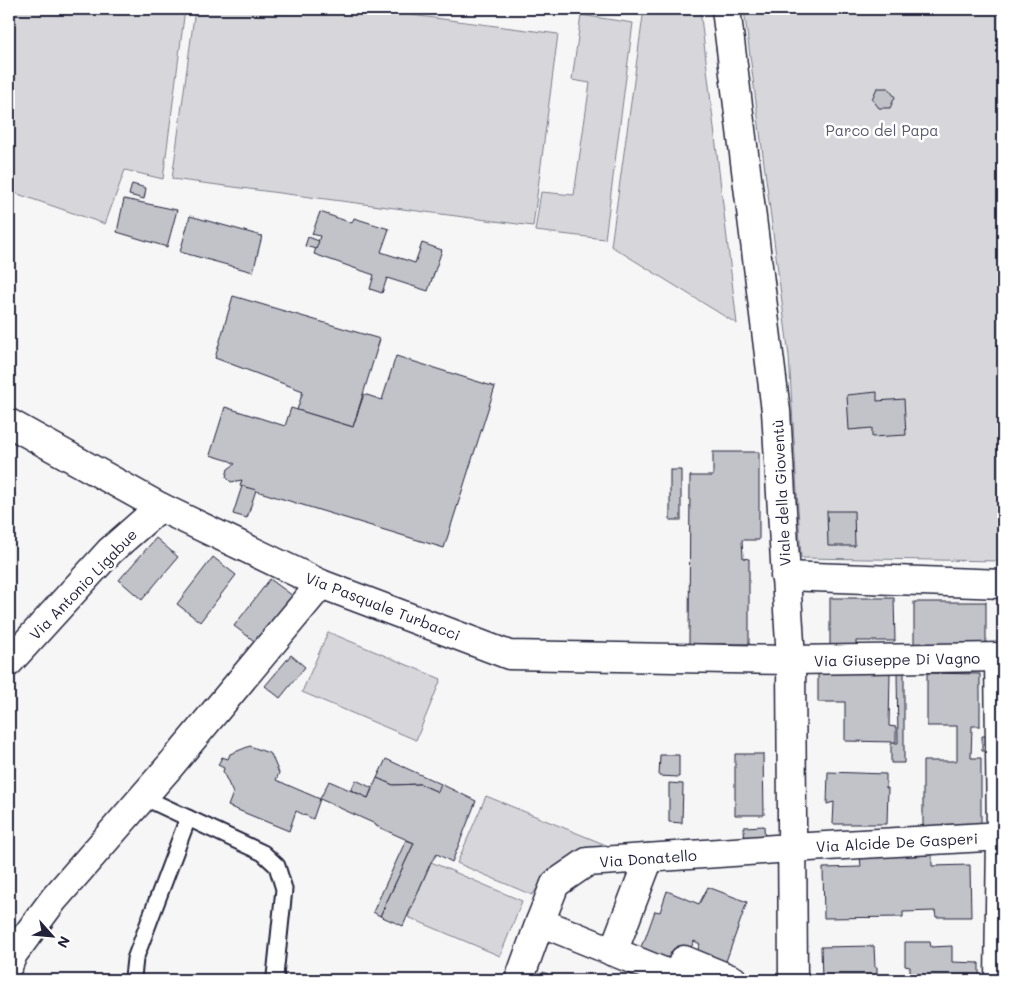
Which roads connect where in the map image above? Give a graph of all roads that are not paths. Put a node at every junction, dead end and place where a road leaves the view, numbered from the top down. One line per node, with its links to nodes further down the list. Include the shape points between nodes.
1 (726, 9): 4 (street, Viale della Gioventù, via 776,411)
2 (9, 423): 3 (street, Via Pasquale Turbacci)
3 (160, 507): 5 (street, Via Pasquale Turbacci); 9 (street, Via Antonio Ligabue, via 110,552)
4 (786, 576): 6 (street); 8 (street, Viale della Gioventù)
5 (321, 584): 8 (street, Via Pasquale Turbacci, via 509,655); 10 (street)
6 (1003, 584)
7 (1001, 657): 8 (street, Via Giuseppe Di Vagno); 12 (street)
8 (790, 660): 13 (street, Viale della Gioventù)
9 (9, 662)
10 (143, 797): 11 (lane); 17 (street, via 54,899)
11 (188, 818): 18 (lane, via 135,959); 19 (lane, via 263,853 276,866 284,889)
12 (1002, 836): 13 (street, Via Alcide De Gasperi); 23 (street)
13 (791, 848): 14 (street, Via Donatello); 22 (street, Viale della Gioventù)
14 (650, 858): 15 (street, Via Donatello, via 587,862 556,884); 16 (street)
15 (540, 922): 16 (street); 20 (street, Via Donatello)
16 (613, 952): 21 (street, via 676,977 684,960)
17 (11, 959)
18 (134, 980)
19 (276, 980)
20 (519, 980)
21 (733, 980)
22 (793, 980)
23 (999, 980)

